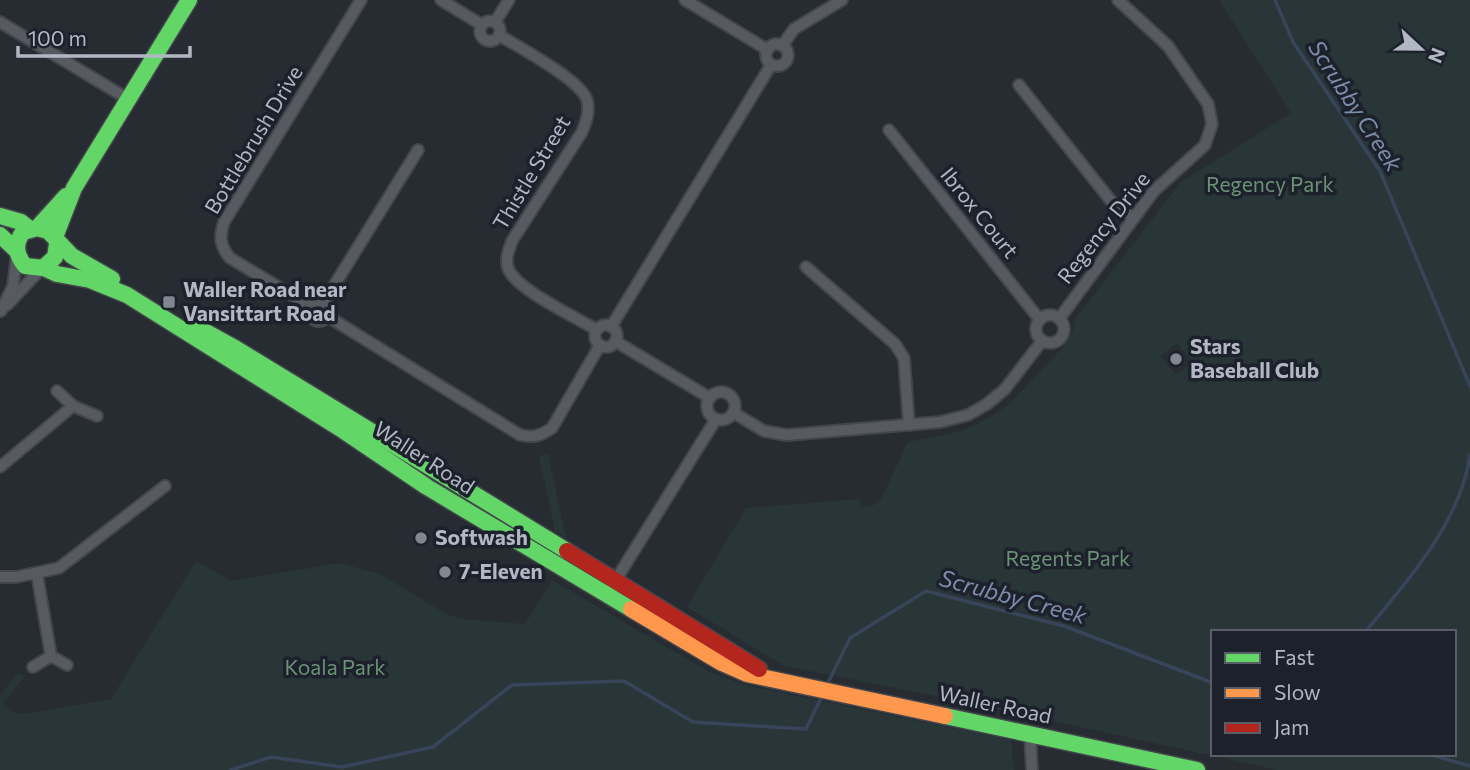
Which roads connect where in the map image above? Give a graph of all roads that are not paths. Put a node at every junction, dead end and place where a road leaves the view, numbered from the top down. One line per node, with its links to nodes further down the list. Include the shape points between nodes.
1 (189, 0): 16 (street)
2 (361, 0): 29 (street, Bottlebrush Drive, via 221,232 220,240 230,258)
3 (441, 0): 10 (street)
4 (509, 0): 9 (street)
5 (685, 0): 13 (street)
6 (842, 0): 12 (street, via 794,29)
7 (1118, 0): 21 (street, Regency Drive, via 1168,46 1208,104 1212,124 1205,145 1154,191)
8 (0, 22): 16 (street)
9 (495, 22): 10 (street); 11 (street)
10 (482, 25): 11 (street, via 480,33 485,39)
11 (499, 35): 35 (street, Thistle Street, via 577,84 587,99 588,116 512,242 509,270 522,285)
12 (782, 46): 13 (street); 14 (street, via 786,59 778,66)
13 (768, 50): 14 (street)
14 (771, 65): 34 (street)
15 (1019, 85): 21 (street, via 1115,206)
16 (128, 99): 19 (street)
17 (889, 130): 33 (street, Ibrox Court)
18 (418, 150): 28 (street)
19 (74, 188): 22 (street); 24 (street)
20 (0, 216): 22 (street, Waller Road)
21 (1134, 218): 32 (street, Regency Drive)
22 (33, 228): 24 (street, Waller Road, via 47,230); 25 (street, via 19,237)
23 (0, 235): 25 (street, Waller Road)
24 (56, 240): 27 (street, via 55,258); 45 (street, Waller Road, via 83,265 235,348)
25 (16, 252): 27 (street, Waller Road, via 25,266); 30 (street, via 13,286)
26 (806, 267): 46 (street, via 895,344 904,358)
27 (42, 269): 30 (street); 45 (street, Waller Road, via 90,280 127,295)
28 (324, 302): 29 (street, via 318,300); 31 (street, via 329,307)
29 (310, 306): 31 (street, via 315,320)
30 (0, 312)
31 (327, 316): 38 (street, via 520,435 532,438 552,428)
32 (1059, 319): 33 (street, via 1051,315); 37 (street, via 1062,336 1051,343)
33 (1040, 320): 37 (street, via 1036,331)
34 (611, 327): 35 (street, via 603,325); 36 (street)
35 (597, 330): 38 (street, via 595,338)
36 (615, 341): 38 (street); 40 (street)
37 (1042, 341): 46 (street, via 987,404 968,415)
38 (600, 345)
39 (57, 391): 41 (street)
40 (710, 398): 42 (street, via 718,392 729,394 735,402); 44 (street, via 708,410)
41 (73, 406): 43 (street); 47 (street)
42 (734, 413): 44 (street); 46 (street, via 764,432 787,435)
43 (97, 416)
44 (716, 419): 53 (street)
45 (348, 425): 49 (street, Waller Road); 50 (street, Waller Road, via 428,487)
46 (909, 425)
47 (0, 467)
48 (165, 486): 51 (street, via 78,555 59,568)
49 (485, 502): 50 (street); 53 (street, Waller Road)
50 (476, 516): 53 (street, Waller Road)
51 (37, 574): 52 (street); 54 (street)
52 (0, 578)
53 (611, 588): 57 (street, Waller Road, via 722,663 747,674)
54 (51, 656): 55 (street); 56 (street)
55 (67, 665)
56 (33, 667)
57 (1030, 733): 58 (street); 59 (street, Waller Road)
58 (1031, 770)
59 (1197, 770)

